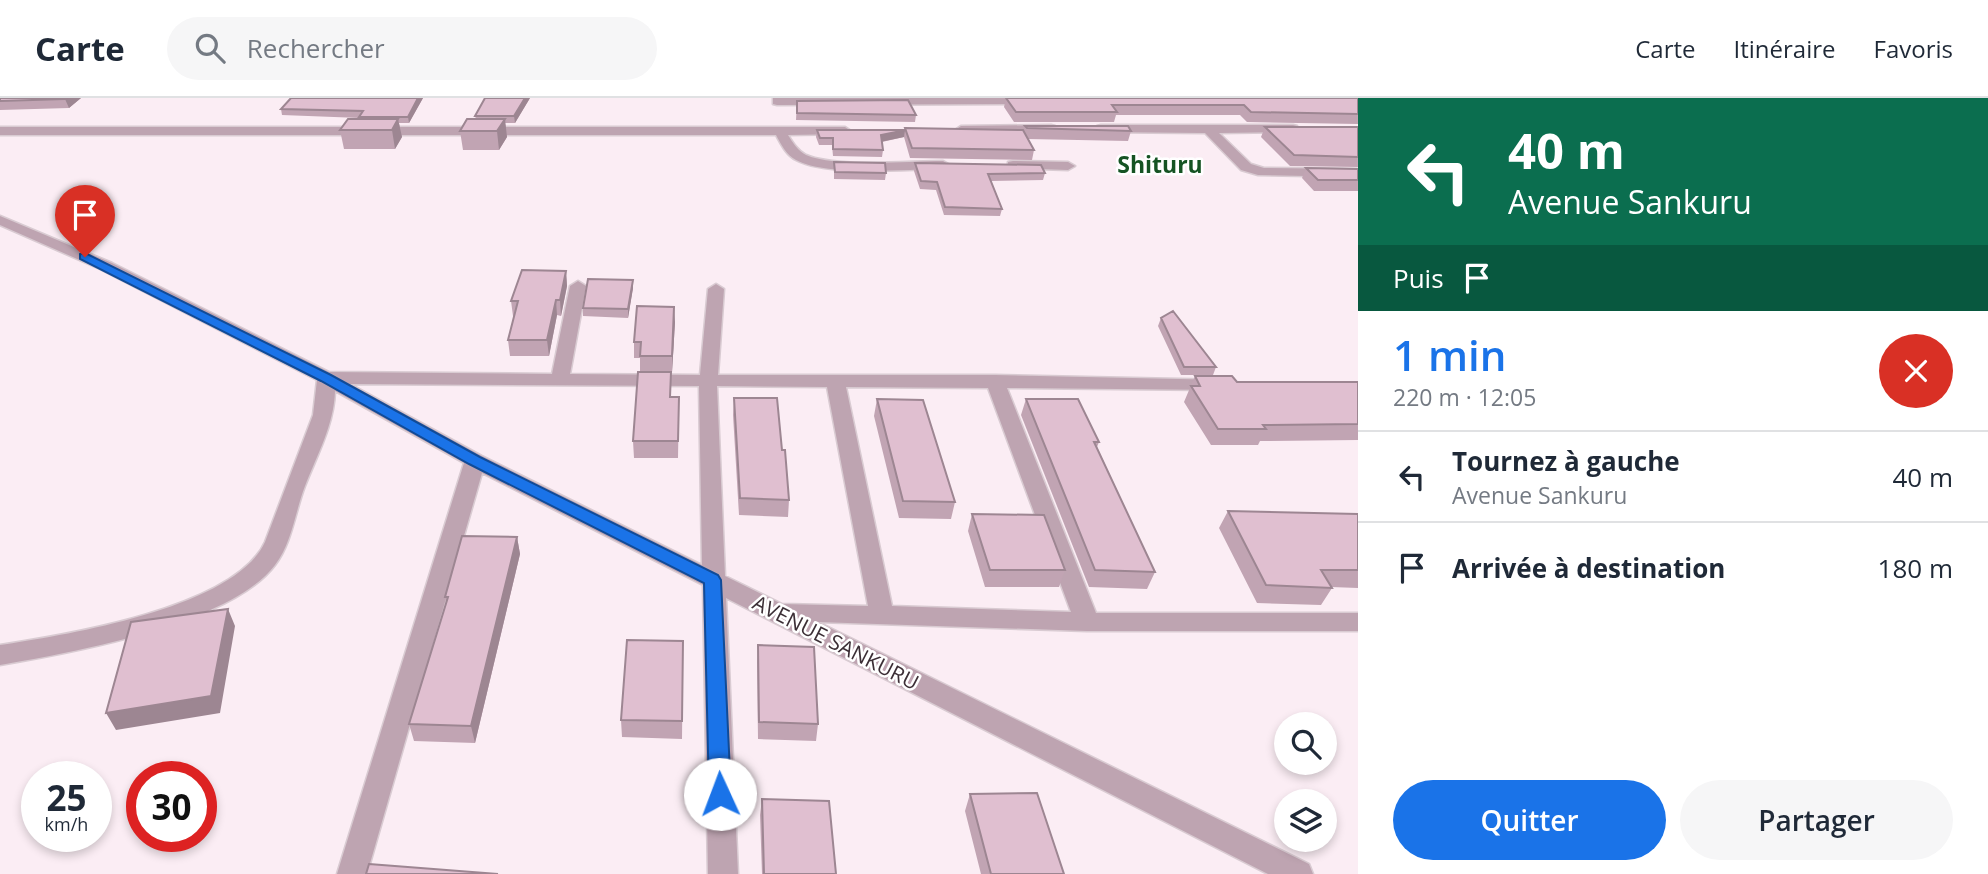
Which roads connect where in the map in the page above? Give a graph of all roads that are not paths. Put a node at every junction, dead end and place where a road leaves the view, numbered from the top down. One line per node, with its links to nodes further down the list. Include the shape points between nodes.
1 (1044, 100): 2 (street)
2 (777, 101)
3 (1207, 128): 4 (street); 5 (street); 12 (street, via 1246,167 1263,172)
4 (1303, 129)
5 (945, 130)
6 (0, 131): 7 (street)
7 (780, 131): 8 (street); 9 (street, via 803,159)
8 (863, 131)
9 (958, 165)
10 (999, 165): 11 (street)
11 (1069, 166)
12 (1358, 173)
13 (0, 220): 16 (street, AVENUE SANKURU, via 106,266)
14 (578, 286): 17 (street)
15 (716, 289): 20 (street)
16 (326, 378): 17 (street); 22 (street, AVENUE SANKURU); 28 (street, via 324,413 267,560 250,579 227,593 145,622 47,648)
17 (560, 378): 20 (street)
18 (835, 381): 19 (street); 20 (street); 25 (street)
19 (995, 381): 21 (street); 26 (street)
20 (708, 383): 23 (street)
21 (1233, 384)
22 (475, 461): 23 (street, AVENUE SANKURU); 29 (street)
23 (712, 580): 24 (street, AVENUE SANKURU); 30 (street)
24 (778, 612): 25 (street); 31 (street, AVENUE SANKURU)
25 (883, 615): 26 (street)
26 (1087, 622): 27 (street)
27 (1358, 622)
28 (0, 655)
29 (352, 874)
30 (723, 874)
31 (1298, 874)

